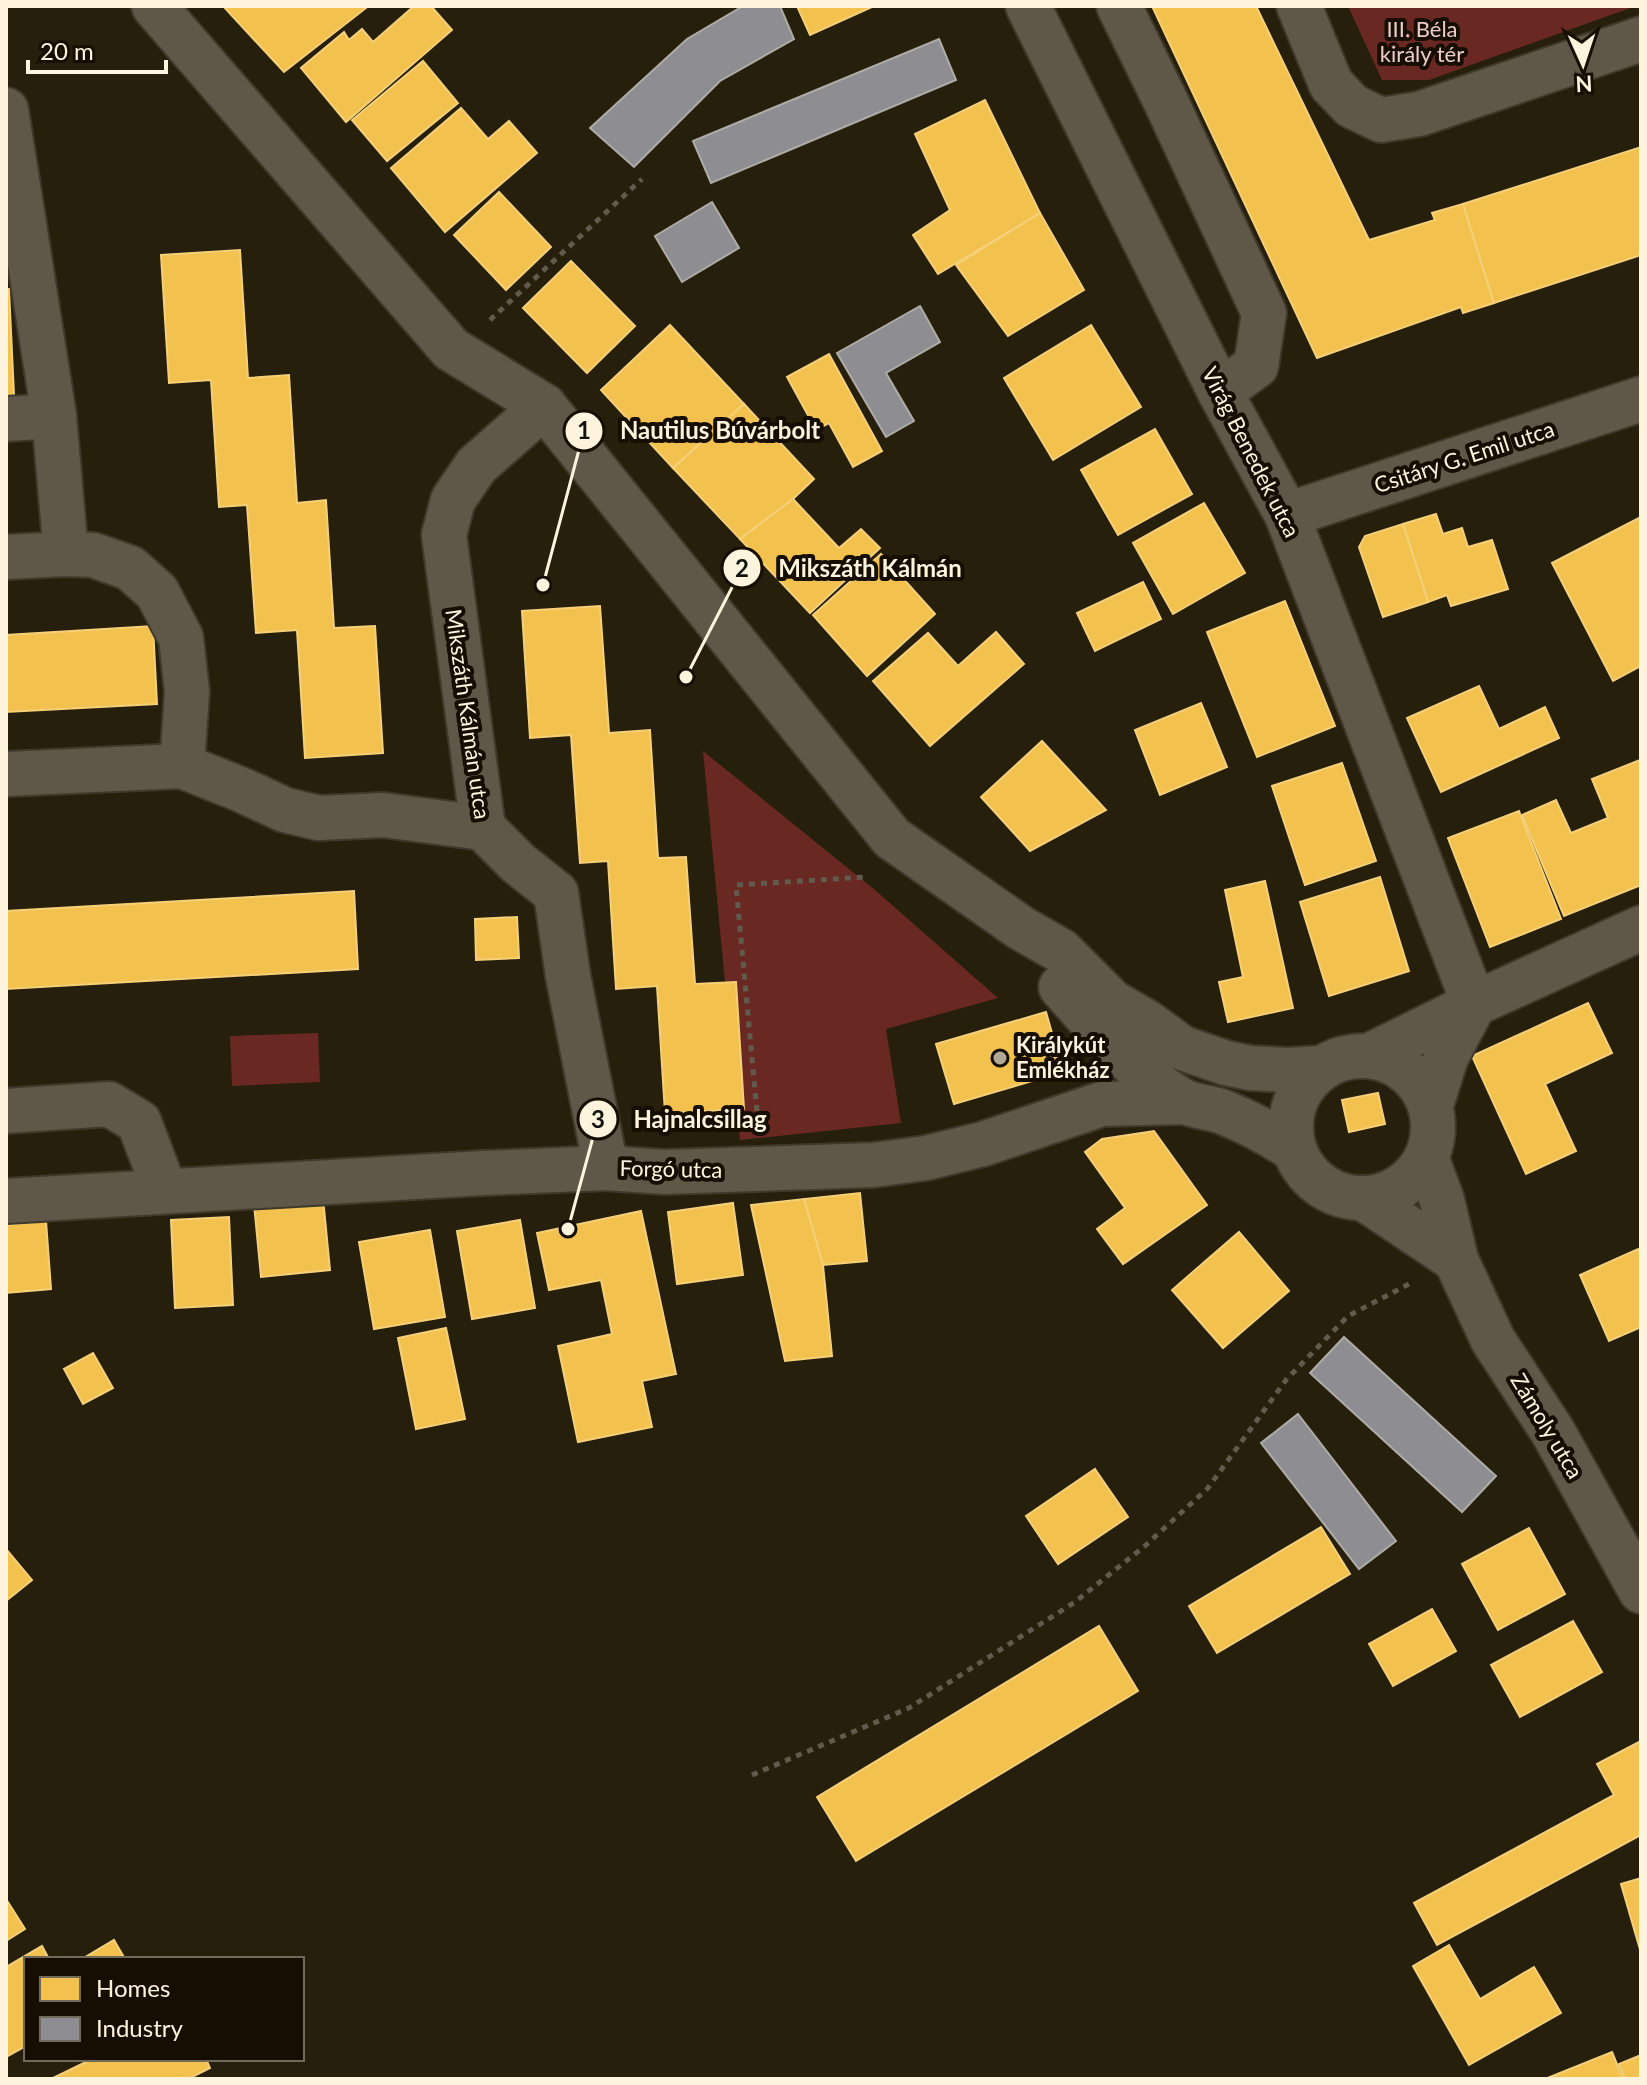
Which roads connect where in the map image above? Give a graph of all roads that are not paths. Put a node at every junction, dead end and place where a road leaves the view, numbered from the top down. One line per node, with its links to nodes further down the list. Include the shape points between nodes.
1 (130, 6): 7 (street)
2 (154, 6): 7 (street)
3 (1028, 6): 9 (street, Virág Benedek utca)
4 (1119, 6): 9 (street, via 1264,313 1256,366)
5 (1299, 6): 6 (street, via 1331,84 1352,106 1381,120 1419,114)
6 (1641, 39)
7 (207, 69): 11 (street, via 451,349)
8 (6, 110): 12 (street)
9 (1220, 392): 14 (street, Virág Benedek utca)
10 (1641, 399): 14 (street, Csitáry G. Emil utca)
11 (544, 406): 19 (street, Mikszáth Kálmán utca, via 476,466 453,500 444,535); 20 (street, via 892,838)
12 (54, 416): 13 (street); 15 (street)
13 (6, 419)
14 (1287, 515): 22 (street, Virág Benedek utca)
15 (66, 554): 16 (street); 17 (street, via 93,555 130,568 157,592 181,638 187,692)
16 (6, 557)
17 (182, 766): 18 (street); 19 (street, via 285,810 319,818 383,815)
18 (6, 774)
19 (483, 828): 30 (street, Mikszáth Kálmán utca, via 556,893)
20 (1021, 928): 24 (street, via 1061,951 1112,1002 1182,1048 1250,1068); 25 (street, via 1042,965 1095,1025 1154,1083)
21 (1641, 928): 22 (street)
22 (1474, 1004): 23 (street); 26 (street, via 1446,1057)
23 (1369, 1056): 24 (street, via 1344,1057); 26 (street, via 1407,1071)
24 (1321, 1068): 28 (street, via 1294,1104)
25 (1185, 1102): 28 (street, via 1263,1129); 30 (street, Forgó utca, via 1102,1104 983,1144 873,1165 664,1172)
26 (1431, 1105): 29 (street, via 1434,1136)
27 (6, 1111): 31 (street, via 109,1104 139,1122)
28 (1293, 1149): 32 (street, via 1321,1187)
29 (1427, 1160): 32 (street, via 1390,1194); 34 (street, Zámoly utca)
30 (606, 1168): 31 (street, Forgó utca)
31 (165, 1191): 33 (street, Forgó utca)
32 (1365, 1199): 34 (street)
33 (6, 1201)
34 (1456, 1260): 35 (street, Zámoly utca, via 1493,1340 1553,1432)
35 (1641, 1591)

